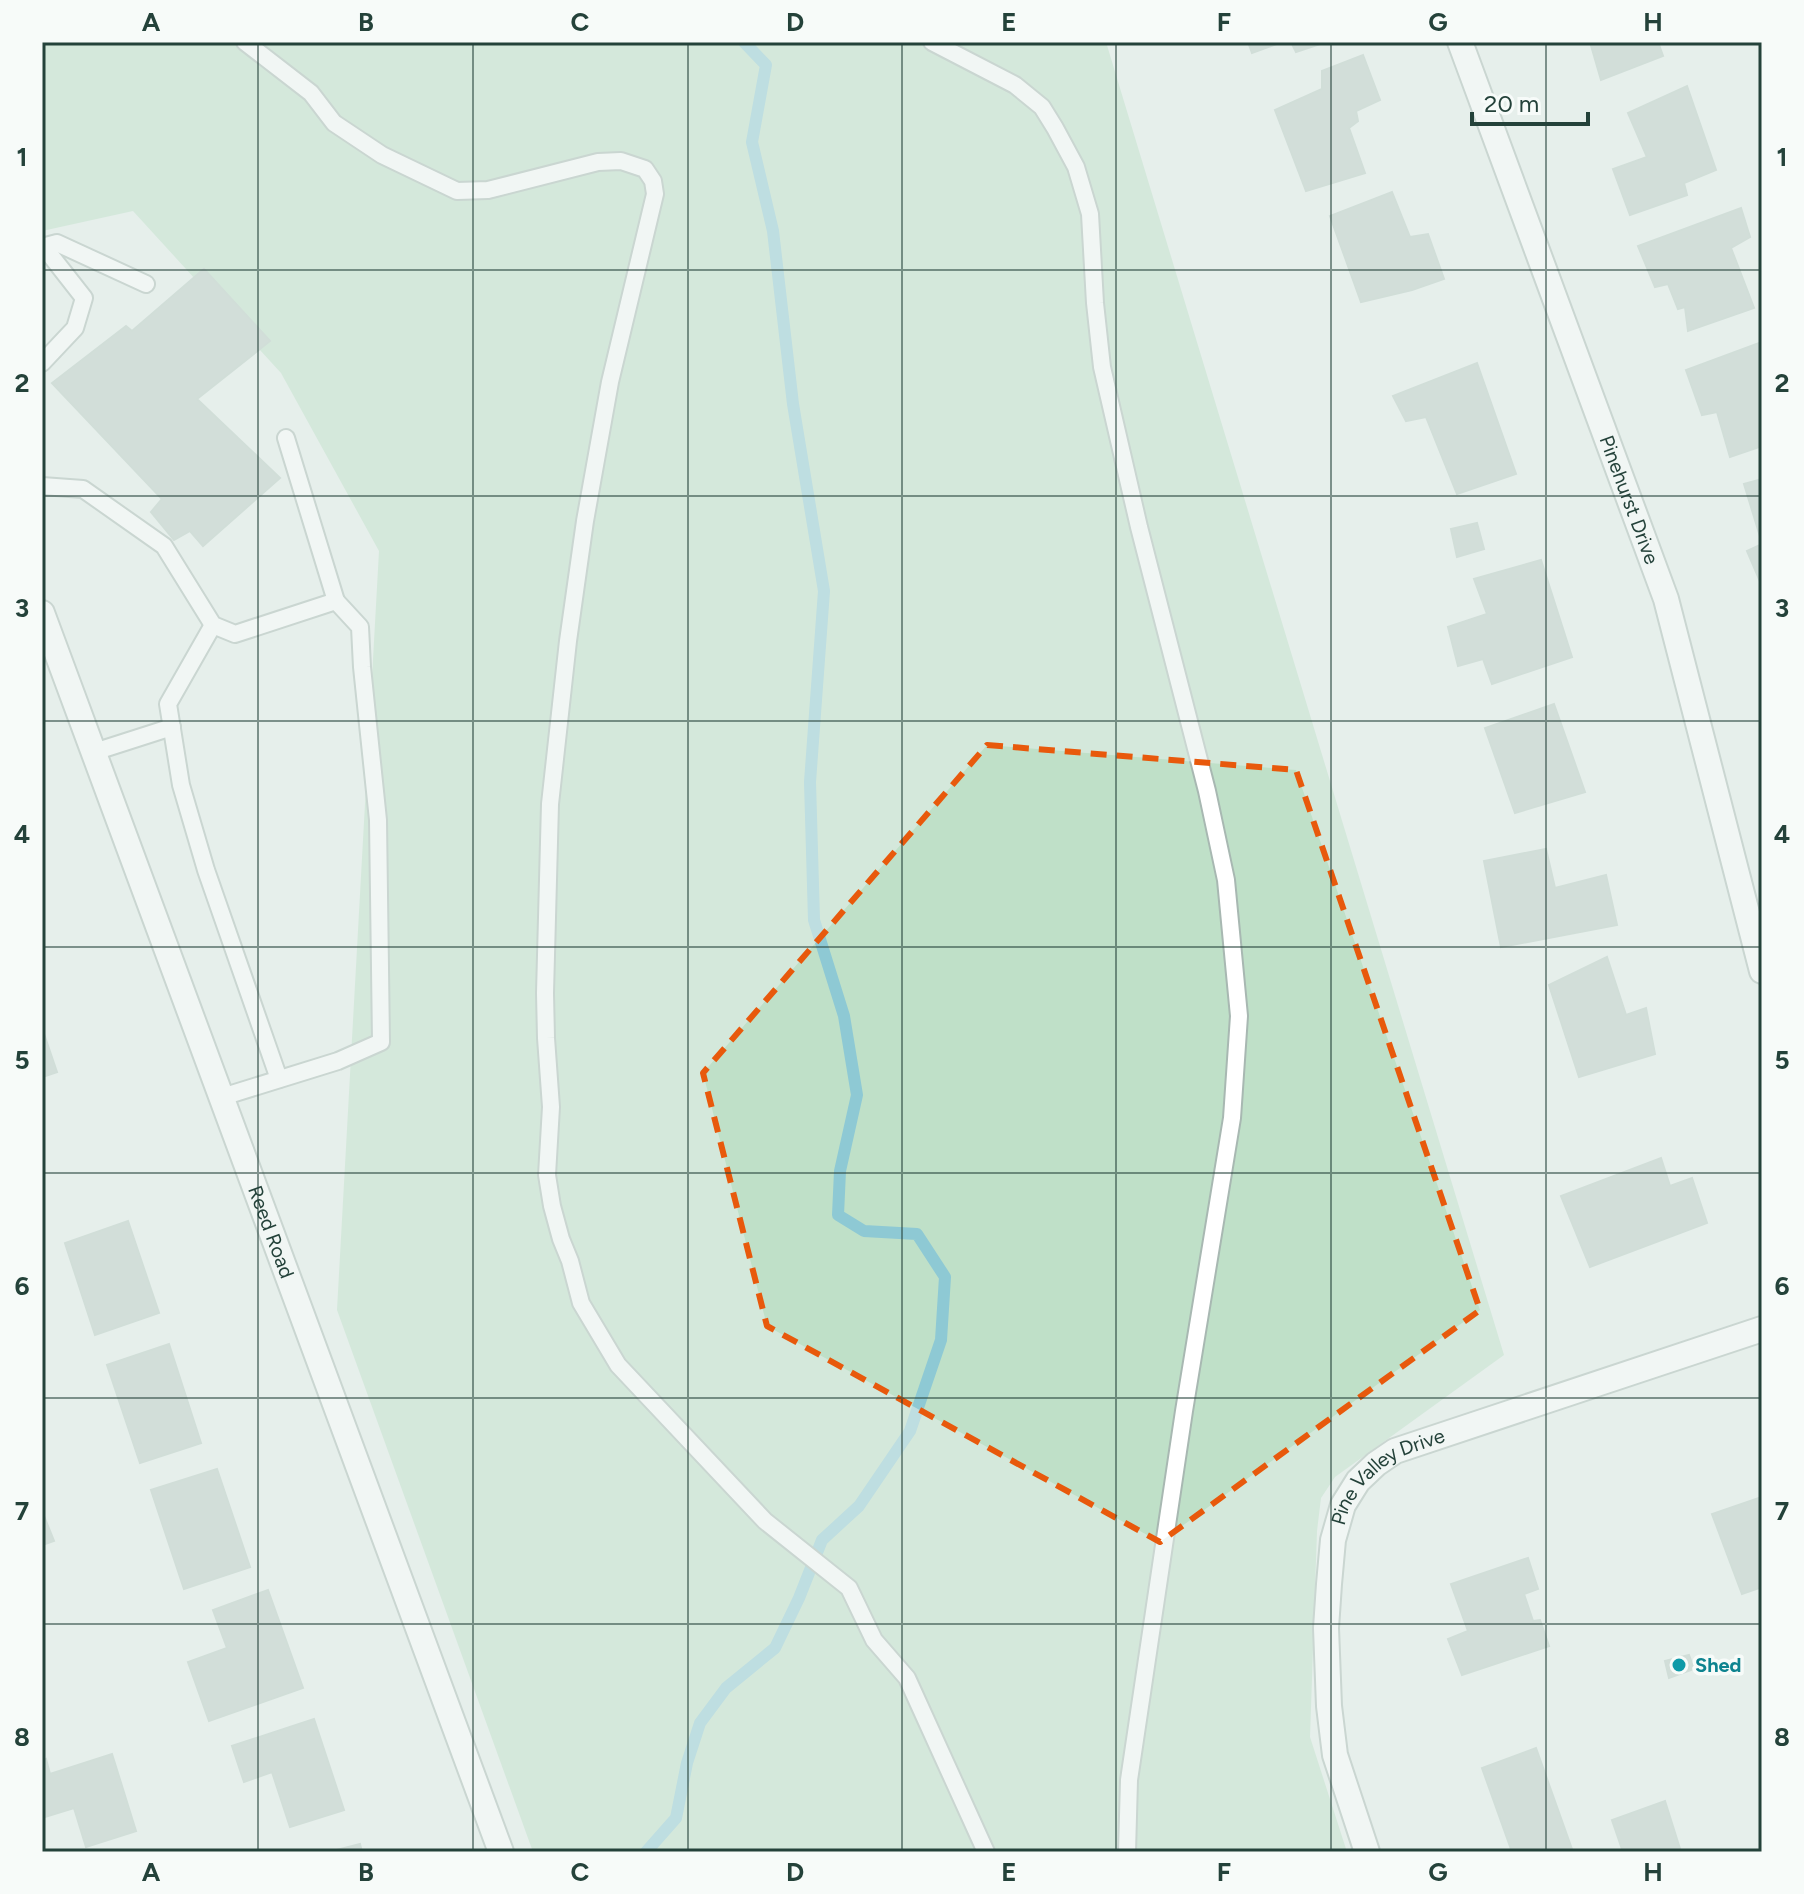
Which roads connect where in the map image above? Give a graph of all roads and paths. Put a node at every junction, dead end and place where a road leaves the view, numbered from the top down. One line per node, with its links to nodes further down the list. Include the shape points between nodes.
1 (245, 42): 19 (lane, via 311,93 334,123 382,155 457,191 488,190 598,162 621,161 645,169 653,181 655,194 610,382 585,521 550,804 545,993 552,1206 581,1303 618,1365 765,1521 849,1588 874,1640 907,1678)
2 (932, 42): 20 (lane, via 1015,85 1042,107 1076,167 1090,214 1102,367 1226,880 1239,1016 1232,1118 1129,1780)
3 (1460, 42): 14 (street, Pinehurst Drive, via 1666,599)
4 (43, 247): 5 (lane, via 57,243); 6 (lane, via 84,298 75,328)
5 (146, 284)
6 (42, 363)
7 (286, 438): 9 (lane)
8 (42, 486): 11 (lane, via 83,489 164,546)
9 (336, 601): 11 (lane, via 235,634); 15 (lane, via 360,627 378,820 381,1042)
10 (42, 613): 13 (street, Reed Road)
11 (213, 625): 12 (lane, via 168,704)
12 (172, 727): 13 (lane); 15 (lane, via 197,842)
13 (94, 752): 16 (street, Reed Road)
14 (1762, 971)
15 (279, 1079): 16 (lane)
16 (222, 1097): 18 (street, Reed Road)
17 (1762, 1329): 21 (street, Pine Valley Drive, via 1395,1451 1358,1481 1343,1505 1333,1540 1326,1628 1335,1755)
18 (501, 1852)
19 (986, 1852)
20 (1127, 1852)
21 (1367, 1852)

